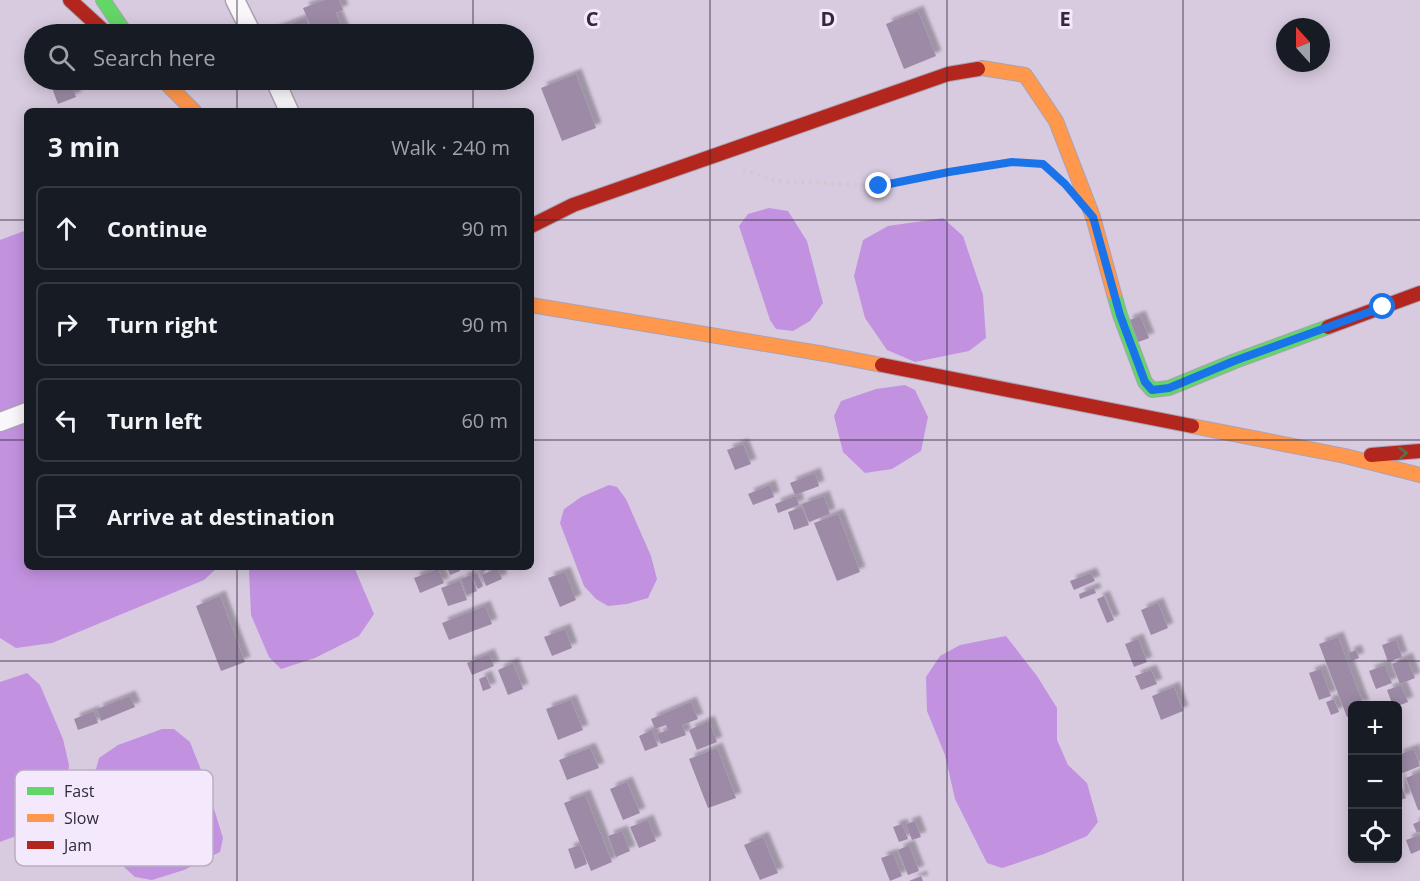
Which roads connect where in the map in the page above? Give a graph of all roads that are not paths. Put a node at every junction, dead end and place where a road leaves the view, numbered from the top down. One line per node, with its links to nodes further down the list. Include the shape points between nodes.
1 (70, 0): 4 (street)
2 (103, 0): 5 (street)
3 (235, 0): 6 (street)
4 (96, 24)
5 (120, 24)
6 (247, 24)
7 (173, 90): 9 (street)
8 (280, 90): 10 (street)
9 (191, 108)
10 (288, 108)
11 (534, 224): 12 (street, via 573,205 948,74 982,68 1025,75 1056,121 1093,217 1120,315 1145,382 1152,390 1169,388)
12 (1420, 293)
13 (534, 306): 17 (street, via 825,354)
14 (24, 413): 15 (street)
15 (0, 422)
16 (1420, 452): 17 (street, one-way to 16)
17 (1345, 456): 18 (street)
18 (1420, 475)

